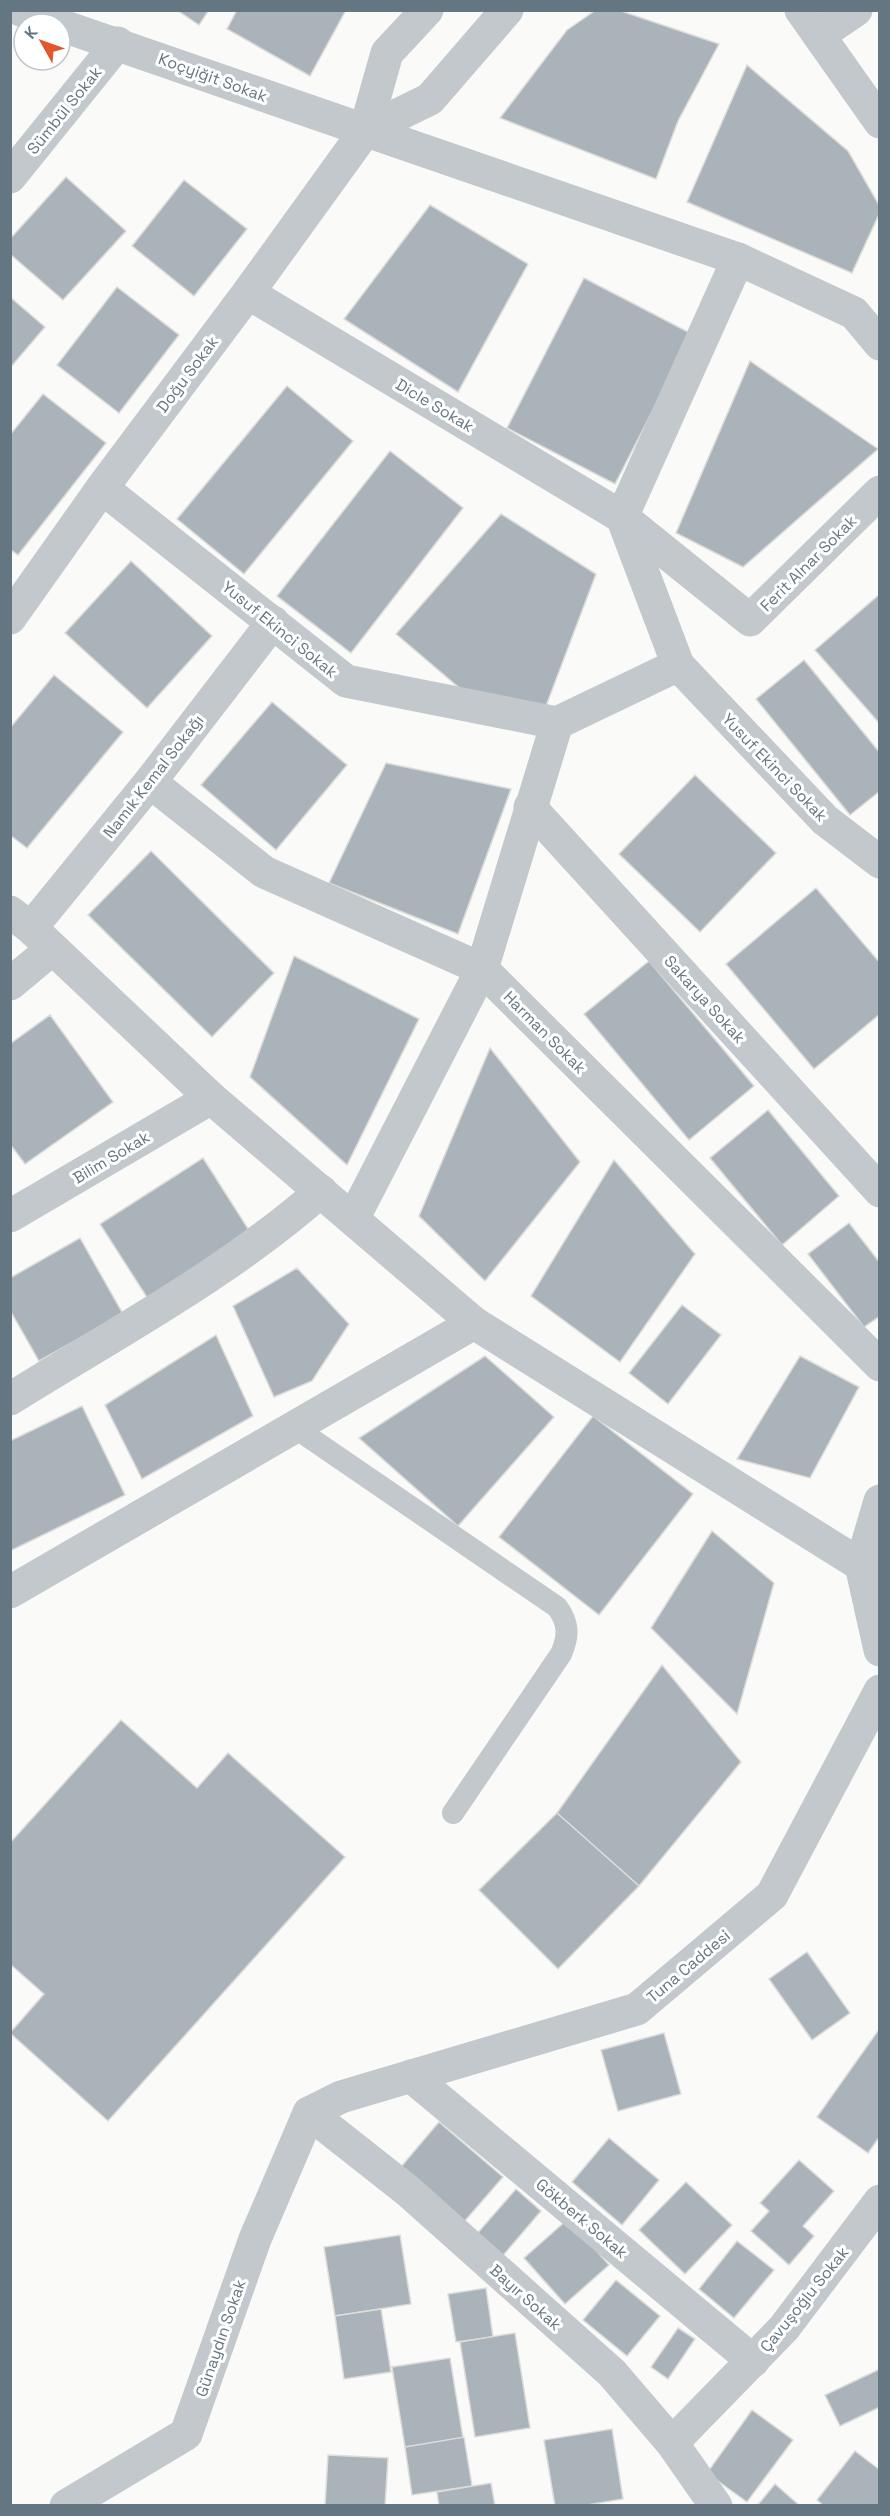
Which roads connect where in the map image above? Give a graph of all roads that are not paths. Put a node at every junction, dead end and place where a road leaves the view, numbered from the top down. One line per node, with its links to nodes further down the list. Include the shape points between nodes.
1 (427, 10): 9 (street, via 387,53)
2 (507, 10): 9 (street, via 430,99)
3 (780, 10): 5 (street)
4 (856, 10): 5 (street)
5 (810, 23): 8 (street)
6 (72, 24): 7 (street, Koçyiğit Sokak)
7 (118, 43): 9 (street, Koçyiğit Sokak); 10 (street, Sümbül Sokak)
8 (879, 122)
9 (365, 131): 11 (street, Koçyiğit Sokak); 12 (street, Doğu Sokak)
10 (10, 177)
11 (738, 259): 13 (street, Koçyiğit Sokak, via 854,313); 16 (street)
12 (248, 293): 14 (street, Doğu Sokak); 16 (street, Dicle Sokak)
13 (879, 344)
14 (102, 488): 17 (street, Doğu Sokak); 18 (street, Yusuf Ekinci Sokak)
15 (879, 492): 16 (street, Ferit Alnar Sokak, via 750,620)
16 (622, 518): 19 (street)
17 (10, 618)
18 (273, 622): 20 (street, Yusuf Ekinci Sokak, via 346,681); 21 (street, Namık Kemal Sokağı)
19 (678, 665): 20 (street); 23 (street, Yusuf Ekinci Sokak, via 825,820)
20 (557, 723): 22 (street)
21 (150, 782): 24 (street, Namık Kemal Sokağı); 25 (street, Harman Sokak, via 264,872)
22 (530, 807): 25 (street); 29 (street, Sakarya Sokak)
23 (879, 862)
24 (31, 930): 26 (street, Namık Kemal Sokağı); 27 (street)
25 (482, 969): 31 (street); 33 (street, Harman Sokak)
26 (10, 984)
27 (212, 1098): 28 (street); 30 (street, Bilim Sokak)
28 (321, 1191): 31 (street); 34 (street, via 287,1222)
29 (879, 1191)
30 (10, 1216)
31 (353, 1219): 32 (street)
32 (474, 1323): 35 (street); 37 (street)
33 (879, 1365)
34 (10, 1399)
35 (294, 1427): 38 (street); 41 (lane, via 557,1607 564,1616 567,1641 561,1654)
36 (879, 1501): 37 (street)
37 (861, 1566): 39 (street)
38 (10, 1592)
39 (879, 1650)
40 (879, 1691): 42 (street, Tuna Caddesi, via 772,1895 637,2009)
41 (453, 1813)
42 (411, 2076): 43 (street, Tuna Caddesi, via 341,2097); 45 (street, Gökberk Sokak)
43 (309, 2113): 46 (street, Bayır Sokak, via 408,2191 612,2373); 47 (street, Günaydın Sokak, via 255,2239 186,2434)
44 (879, 2201): 45 (street, Çavuşoğlu Sokak, via 784,2328)
45 (753, 2361): 46 (street, Çavuşoğlu Sokak)
46 (672, 2443): 48 (street, Bayır Sokak)
47 (66, 2505)
48 (716, 2505)

